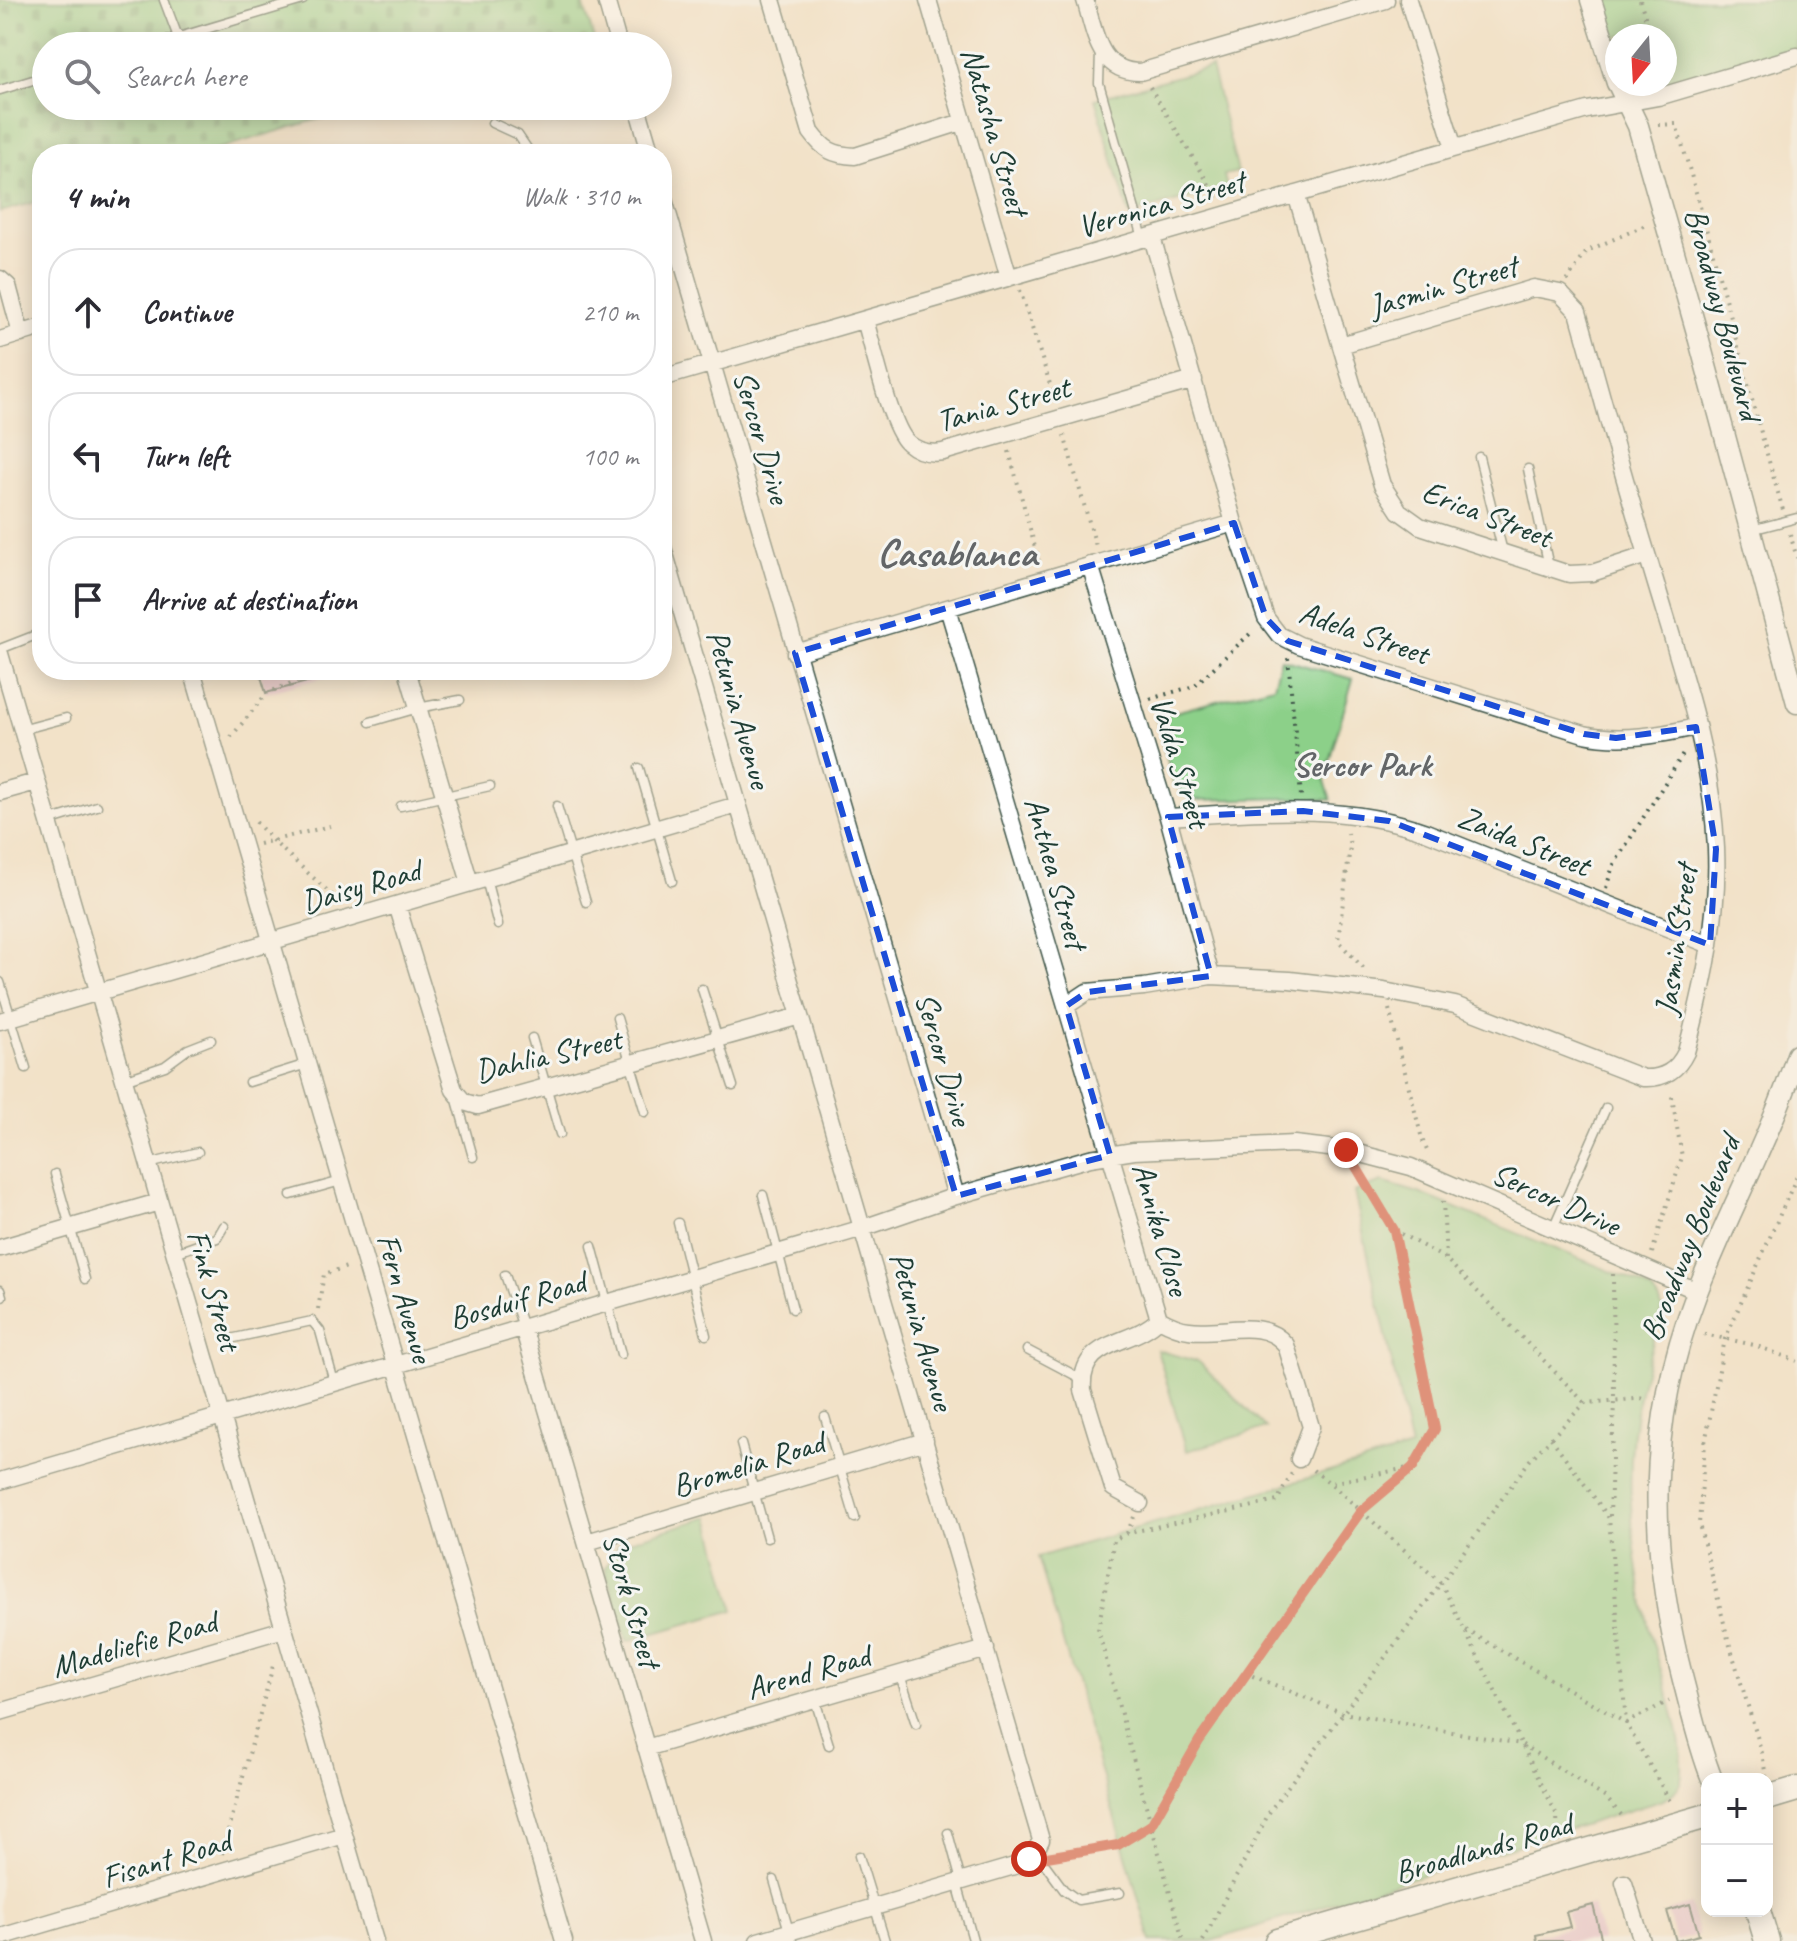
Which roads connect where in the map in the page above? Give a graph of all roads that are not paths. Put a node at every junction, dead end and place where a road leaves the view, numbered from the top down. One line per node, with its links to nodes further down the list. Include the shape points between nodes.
1 (164, 0): 10 (lane)
2 (303, 0): 11 (lane)
3 (606, 0): 12 (street)
4 (772, 0): 22 (street, via 811,132 823,148 855,156)
5 (928, 0): 22 (street, Natasha Street)
6 (1085, 0): 14 (street)
7 (1386, 0): 14 (street, via 1140,72 1116,67)
8 (1408, 0): 26 (street)
9 (1591, 0): 13 (street, Broadway Boulevard)
10 (176, 32)
11 (195, 32)
12 (615, 32)
13 (1605, 42)
14 (1100, 51): 29 (lane, via 1099,83)
15 (1797, 56): 18 (street, Veronica Street)
16 (32, 80): 17 (lane)
17 (0, 90)
18 (1677, 91)
19 (1611, 96): 26 (street, Veronica Street, via 1587,110)
20 (1624, 96): 44 (street, Broadway Boulevard, via 1638,126)
21 (641, 120): 25 (street)
22 (962, 122): 30 (street, Natasha Street)
23 (492, 123): 24 (lane, via 518,135)
24 (524, 144)
25 (648, 144)
26 (1454, 148): 27 (street, Veronica Street)
27 (1296, 194): 29 (street, Veronica Street); 36 (street, Erica Street)
28 (672, 227): 37 (street, Sercor Drive)
29 (1147, 237): 30 (street, Veronica Street); 39 (street, Adela Street)
30 (1009, 278): 32 (street, Veronica Street)
31 (0, 279): 34 (street, via 8,286)
32 (865, 320): 37 (street, Veronica Street); 39 (street, Tania Street, via 897,427 908,444 925,453)
33 (32, 330): 34 (street)
34 (21, 334): 35 (street)
35 (0, 340)
36 (1341, 345): 45 (street, Erica Street, via 1389,499 1420,526); 46 (street, Jasmin Street, via 1534,288 1560,293 1578,312)
37 (712, 364): 38 (street); 53 (street, Sercor Drive)
38 (672, 375)
39 (1194, 380): 43 (street, Adela Street)
40 (1479, 457): 45 (lane)
41 (1528, 469): 48 (lane)
42 (1797, 518): 44 (lane)
43 (1234, 523): 47 (street); 61 (street, Adela Street, via 1266,618 1288,641 1599,738)
44 (1749, 530): 57 (street, Broadway Boulevard)
45 (1503, 553): 48 (street, Erica Street)
46 (1647, 555): 48 (street, Erica Street, via 1585,574); 61 (street, Jasmin Street)
47 (1090, 565): 50 (street); 72 (street, Valda Street)
48 (1549, 568)
49 (672, 588): 68 (street, Petunia Avenue)
50 (948, 608): 53 (street); 87 (street, Anthea Street)
51 (32, 637): 52 (lane)
52 (0, 652): 62 (street, Fink Street)
53 (795, 653): 114 (street, Sercor Drive)
54 (195, 680): 81 (street, Fern Avenue)
55 (410, 680): 58 (street)
56 (460, 700): 58 (lane)
57 (1797, 703)
58 (418, 708): 60 (lane); 67 (street)
59 (66, 718): 62 (lane)
60 (370, 722)
61 (1696, 727): 82 (street, Jasmin Street, via 1710,787 1716,849)
62 (21, 730): 64 (street, Fink Street)
63 (639, 768): 74 (lane)
64 (36, 782): 66 (street); 73 (street, Fink Street)
65 (490, 786): 67 (lane)
66 (0, 792)
67 (444, 796): 70 (lane); 76 (street)
68 (737, 805): 74 (street, Daisy Road); 88 (street, Petunia Avenue)
69 (97, 806): 73 (lane)
70 (401, 806)
71 (557, 806): 75 (lane)
72 (1168, 817): 82 (street, Zaida Street, via 1303,811 1389,821); 83 (street, Valda Street)
73 (47, 821): 86 (street, Fink Street)
74 (657, 828): 75 (street, Daisy Road); 77 (lane)
75 (572, 853): 76 (street, Daisy Road); 78 (lane)
76 (478, 881): 79 (street, Daisy Road); 80 (lane)
77 (672, 881)
78 (586, 902)
79 (397, 905): 81 (street, Daisy Road); 102 (street, Dahlia Street)
80 (498, 925)
81 (272, 942): 86 (street, Daisy Road); 95 (street, Fern Avenue)
82 (1710, 945): 83 (street, Jasmin Street, via 1686,1052 1675,1069 1659,1077 1635,1075 1455,1005 1384,991)
83 (1211, 976): 87 (street, via 1087,992)
84 (0, 982): 90 (lane)
85 (702, 989): 93 (lane)
86 (98, 992): 90 (street, Daisy Road); 98 (street, Fink Street)
87 (1066, 1006): 107 (street, Anthea Street)
88 (800, 1016): 93 (street, Dahlia Street); 119 (street, Petunia Avenue)
89 (617, 1018): 96 (lane)
90 (6, 1019): 97 (lane)
91 (532, 1038): 101 (lane)
92 (211, 1040): 98 (lane, via 165,1066)
93 (718, 1040): 96 (street, Dahlia Street); 100 (lane)
94 (1797, 1055): 128 (street, Broadway Boulevard)
95 (308, 1064): 99 (lane); 111 (street, Fern Avenue)
96 (633, 1064): 101 (street, Dahlia Street); 104 (lane)
97 (26, 1068)
98 (124, 1080): 109 (street, Fink Street)
99 (249, 1082)
100 (733, 1086)
101 (547, 1088): 102 (street, Dahlia Street, via 478,1106 464,1102); 105 (lane)
102 (454, 1090): 108 (lane)
103 (1606, 1108): 120 (lane)
104 (645, 1112)
105 (560, 1134)
106 (198, 1152): 109 (lane)
107 (1110, 1155): 114 (street, Sercor Drive); 120 (street, Sercor Drive, via 1267,1144 1346,1150 1411,1167); 131 (street, Annika Close)
108 (473, 1157)
109 (148, 1164): 115 (street, Fink Street)
110 (55, 1174): 118 (lane)
111 (342, 1181): 112 (lane); 137 (street, Fern Avenue)
112 (291, 1195)
113 (763, 1195): 123 (lane)
114 (956, 1196): 119 (street, Bosduif Road)
115 (159, 1202): 118 (street); 124 (street, Fink Street)
116 (678, 1223): 126 (lane)
117 (224, 1226): 124 (lane, via 217,1238)
118 (72, 1227): 122 (street); 127 (lane)
119 (863, 1228): 123 (street, Bosduif Road); 142 (street, Petunia Avenue)
120 (1553, 1228): 128 (street, Sercor Drive)
121 (592, 1246): 129 (lane)
122 (0, 1248)
123 (780, 1252): 126 (street, Bosduif Road); 130 (lane)
124 (174, 1253): 140 (street, Fink Street)
125 (505, 1275): 132 (lane, Stork Street)
126 (693, 1277): 129 (street, Bosduif Road); 133 (lane)
127 (85, 1279)
128 (1697, 1291): 160 (street, Broadway Boulevard, via 1666,1396 1657,1472 1657,1536 1667,1615)
129 (607, 1302): 132 (street, Bosduif Road); 136 (lane)
130 (793, 1309)
131 (1159, 1319): 138 (street, Annika Close, via 1098,1351 1087,1362); 144 (street, Annika Close, via 1187,1330 1263,1329 1280,1337 1311,1427)
132 (523, 1327): 137 (street, Bosduif Road); 151 (street, Stork Street)
133 (706, 1335)
134 (230, 1339): 139 (lane, via 304,1321 315,1323)
135 (1027, 1350): 138 (lane)
136 (621, 1354)
137 (396, 1364): 139 (street, Bosduif Road); 178 (street, Fern Avenue)
138 (1082, 1379): 148 (street, via 1113,1488)
139 (334, 1382): 140 (street, Bosduif Road)
140 (222, 1415): 146 (street, Bosduif Road); 152 (street, Fink Street)
141 (825, 1417): 145 (lane)
142 (925, 1441): 145 (street, Bromelia Road); 153 (street, Petunia Avenue)
143 (741, 1444): 147 (lane)
144 (1299, 1459)
145 (840, 1466): 147 (street, Bromelia Road); 149 (lane)
146 (0, 1481)
147 (754, 1492): 150 (lane); 151 (street, Bromelia Road)
148 (1140, 1503)
149 (855, 1518)
150 (767, 1538)
151 (587, 1542): 159 (street, Stork Street)
152 (284, 1629): 156 (street, Madeliefie Road); 165 (street, Fink Street)
153 (986, 1649): 154 (street, Arend Road); 166 (street, Petunia Avenue, via 1038,1827)
154 (900, 1674): 155 (street, Arend Road); 157 (lane)
155 (814, 1699): 158 (lane); 159 (street, Arend Road)
156 (0, 1712)
157 (916, 1724)
158 (829, 1745)
159 (646, 1748): 179 (street, Stork Street)
160 (1710, 1773)
161 (1797, 1789): 162 (main road)
162 (1773, 1796)
163 (1701, 1818): 182 (main road, Broadlands Road)
164 (948, 1833): 169 (lane)
165 (344, 1835): 174 (street, Fisant Road); 177 (street, Fink Street)
166 (1038, 1855): 169 (street); 171 (lane, via 1078,1900)
167 (859, 1856): 172 (lane)
168 (774, 1880): 175 (lane)
169 (959, 1882): 172 (street); 176 (lane)
170 (1624, 1883): 183 (street)
171 (1120, 1893)
172 (874, 1907): 175 (street); 181 (lane)
173 (1760, 1917): 184 (main road)
174 (3, 1933)
175 (790, 1936): 180 (street)
176 (973, 1940)
177 (375, 1941)
178 (564, 1941)
179 (703, 1941)
180 (758, 1941)
181 (885, 1941)
182 (1277, 1941)
183 (1642, 1941)
184 (1767, 1941)

